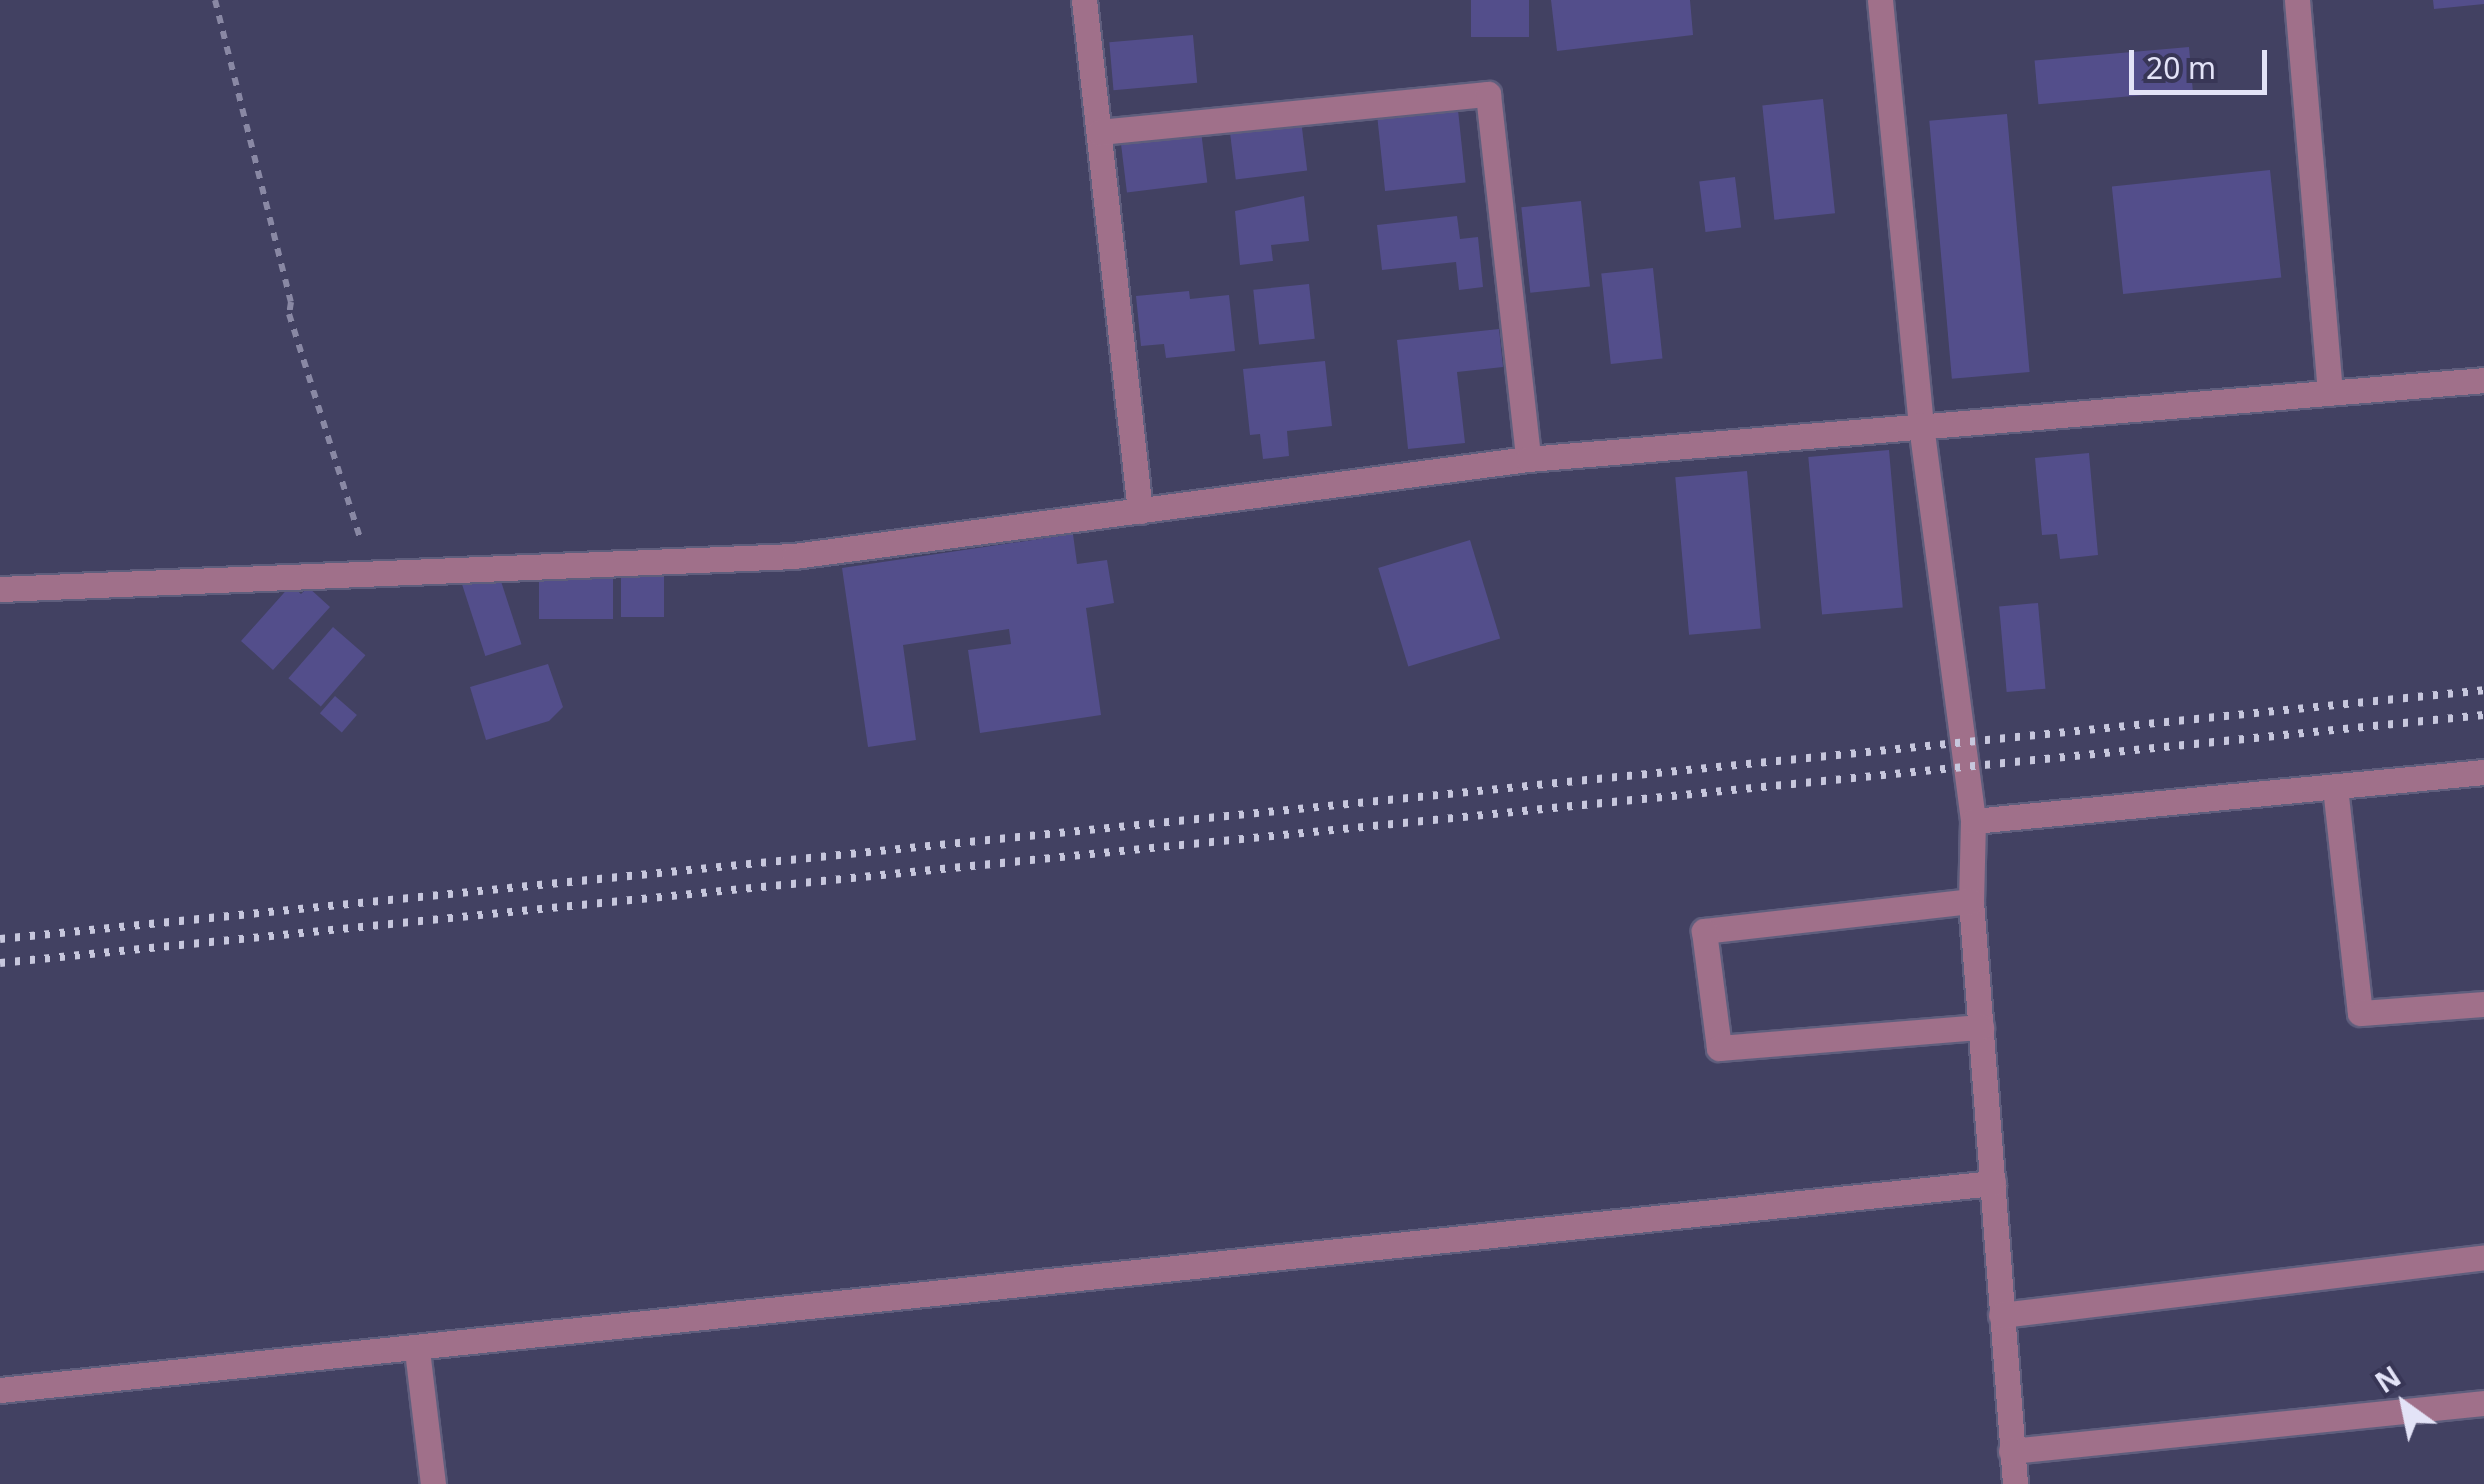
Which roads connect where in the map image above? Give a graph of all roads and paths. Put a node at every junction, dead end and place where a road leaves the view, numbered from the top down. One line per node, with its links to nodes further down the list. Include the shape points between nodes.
1 (216, 0): 11 (path, via 289,314)
2 (1084, 0): 5 (street)
3 (1880, 0): 8 (street)
4 (2297, 0): 7 (street)
5 (1099, 132): 9 (street, via 1488,94); 10 (street)
6 (2484, 380): 7 (street)
7 (2330, 393): 8 (street)
8 (1920, 425): 9 (street); 15 (street)
9 (1528, 459): 10 (street)
10 (1140, 511): 11 (street, via 794,556)
11 (372, 573): 12 (street)
12 (0, 589)
13 (2484, 772): 14 (street)
14 (2335, 787): 15 (street); 17 (street, via 2360,1013)
15 (1973, 820): 16 (street)
16 (1971, 901): 18 (street); 18 (street, via 1704,931 1719,1048)
17 (2484, 1004)
18 (1981, 1026): 19 (street)
19 (1993, 1183): 21 (street); 22 (street)
20 (2484, 1258): 21 (street)
21 (2000, 1315): 25 (street)
22 (417, 1350): 23 (street); 26 (street)
23 (0, 1390)
24 (2484, 1403): 25 (street)
25 (2011, 1451): 27 (street)
26 (433, 1484)
27 (2015, 1484)

